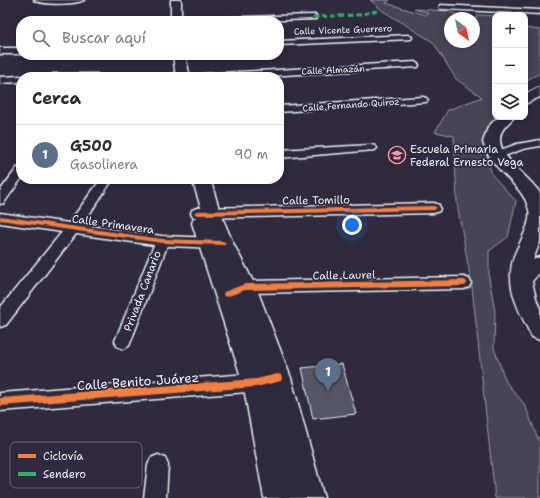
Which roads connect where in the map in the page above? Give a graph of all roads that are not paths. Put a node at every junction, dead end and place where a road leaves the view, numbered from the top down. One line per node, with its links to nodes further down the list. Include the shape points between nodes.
1 (38, 0): 2 (street)
2 (80, 0)
3 (168, 0): 7 (main road)
4 (176, 0): 8 (main road)
5 (443, 8): 6 (street)
6 (540, 12)
7 (168, 16)
8 (176, 16)
9 (313, 17): 10 (street)
10 (284, 18)
11 (408, 38): 12 (street, Calle Vicente Guerrero)
12 (284, 43)
13 (0, 51): 14 (street)
14 (16, 51)
15 (170, 60): 18 (main road)
16 (180, 60): 19 (main road)
17 (415, 65): 20 (street, Calle Almazán)
18 (172, 72)
19 (182, 72)
20 (284, 72)
21 (16, 79): 22 (street)
22 (0, 80)
23 (540, 91): 24 (main road)
24 (528, 98)
25 (423, 100): 26 (street, Calle Fernando Quiroz)
26 (284, 109)
27 (504, 120): 31 (main road, via 496,127 491,142)
28 (540, 143): 31 (street, via 521,146)
29 (371, 148): 30 (street)
30 (284, 154)
31 (496, 155): 44 (main road, via 532,194 539,212 536,228 524,257)
32 (16, 178): 36 (street)
33 (104, 184): 40 (street)
34 (191, 184): 38 (main road)
35 (201, 184): 38 (main road)
36 (0, 200)
37 (434, 208): 38 (street, Calle Tomillo)
38 (204, 212): 42 (main road)
39 (0, 218): 40 (street, Calle Primavera)
40 (73, 228): 41 (street, Calle Primavera); 48 (street)
41 (162, 241): 42 (street, Calle Primavera); 50 (street, Privada Canario)
42 (216, 243): 46 (main road)
43 (540, 263): 44 (street)
44 (521, 282): 47 (main road)
45 (464, 283): 46 (street, Calle Laurel)
46 (236, 290): 51 (main road)
47 (533, 302): 49 (main road)
48 (0, 320)
49 (540, 330)
50 (123, 341)
51 (267, 381): 52 (street, Calle Benito Juárez); 55 (main road); 56 (main road)
52 (0, 402)
53 (158, 465): 54 (street)
54 (155, 498)
55 (279, 498)
56 (308, 498)

